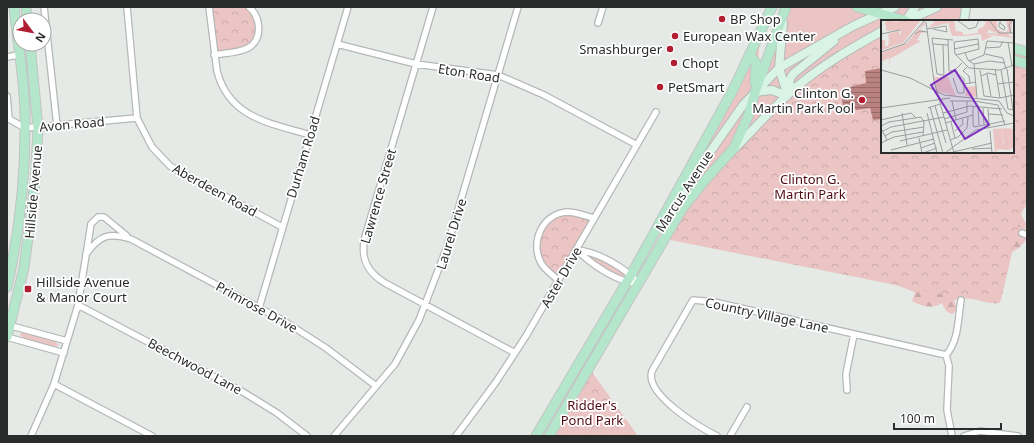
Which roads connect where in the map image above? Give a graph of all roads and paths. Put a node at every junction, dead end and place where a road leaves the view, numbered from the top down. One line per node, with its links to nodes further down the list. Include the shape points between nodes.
1 (14, 7): 29 (main road, Hillside Avenue)
2 (44, 7): 43 (street)
3 (127, 7): 42 (street, Aberdeen Road)
4 (209, 7): 30 (street)
5 (249, 7): 30 (street, via 259,23 257,38 251,46 240,51)
6 (348, 7): 25 (street, Durham Road)
7 (433, 7): 34 (street, Lawrence Street)
8 (518, 7): 37 (street, Laurel Drive)
9 (602, 7): 22 (street)
10 (772, 7): 31 (main road)
11 (786, 7): 36 (main road); 38 (main road)
12 (857, 7): 17 (main road)
13 (895, 7): 17 (main road, Marcus Avenue)
14 (914, 7): 19 (main road)
15 (937, 7): 20 (main road)
16 (966, 7): 21 (main road)
17 (880, 13): 18 (main road); 23 (main road, Marcus Avenue)
18 (903, 20)
19 (907, 20)
20 (908, 20)
21 (964, 20)
22 (598, 23)
23 (853, 26): 36 (main road, Marcus Avenue); 39 (main road, via 793,74 789,81)
24 (881, 32): 39 (main road, Marcus Avenue, via 828,63)
25 (337, 44): 34 (street, Eton Road); 46 (street, Durham Road)
26 (1014, 48): 28 (main road)
27 (31, 52): 45 (main road, Hillside Avenue)
28 (1027, 52)
29 (18, 55): 32 (street); 44 (main road, Hillside Avenue)
30 (214, 55): 46 (street, via 219,81 242,111)
31 (750, 55): 38 (main road, via 756,63); 54 (main road)
32 (7, 57)
33 (1014, 60): 35 (main road)
34 (416, 64): 37 (street, Eton Road); 60 (street, Lawrence Street, via 365,237 363,254 368,269 375,277)
35 (1027, 64)
36 (779, 68): 38 (main road, Marcus Avenue); 39 (main road)
37 (498, 75): 47 (street, Eton Road, via 544,95); 60 (street, Laurel Drive, via 447,248)
38 (755, 92): 39 (main road, via 772,90); 48 (main road, via 749,114); 54 (main road, Marcus Avenue, via 689,180)
39 (790, 94): 48 (main road, Marcus Avenue)
40 (7, 96): 44 (street, Avon Road, via 9,119)
41 (656, 112): 47 (street, Aster Drive)
42 (137, 118): 43 (street, Avon Road); 50 (street, Aberdeen Road, via 152,147 170,166)
43 (57, 126): 45 (street, Avon Road)
44 (25, 128): 45 (street, Avon Road); 57 (main road, Hillside Avenue, via 18,224)
45 (38, 128): 62 (main road, Hillside Avenue, via 31,226 24,268)
46 (310, 135): 50 (street, Durham Road)
47 (637, 145): 49 (street, Aster Drive)
48 (734, 148): 56 (main road, Marcus Avenue, via 704,180 682,209)
49 (594, 218): 52 (street, Aster Drive); 55 (street, via 576,213 561,213 552,217 540,230 536,242 538,256 544,267)
50 (282, 227): 61 (street, Durham Road)
51 (131, 239): 53 (street, Primrose Drive, via 108,235 97,241); 53 (street, Primrose Drive, via 107,219 98,217 91,224); 61 (street, Primrose Drive)
52 (577, 250): 54 (street, via 586,259); 54 (street, via 591,251); 55 (street, Aster Drive)
53 (86, 254): 59 (street, Primrose Drive)
54 (629, 279): 56 (street); 56 (street); 78 (main road, Marcus Avenue)
55 (559, 280): 67 (street, Aster Drive)
56 (638, 284): 79 (main road, Marcus Avenue)
57 (7, 287)
58 (961, 300): 68 (street, via 953,346)
59 (78, 305): 65 (street, Primrose Drive); 75 (street, Beechwood Lane, via 243,392)
60 (426, 305): 67 (street, Lawrence Street); 70 (street, Laurel Drive, via 395,364)
61 (259, 308): 70 (street, Primrose Drive, via 326,348)
62 (9, 325): 64 (main road, Hillside Avenue); 65 (street)
63 (854, 334): 68 (street, Country Village Lane); 71 (street, via 846,374); 80 (street, Country Village Lane, via 714,302 693,300 652,371 651,382 667,401)
64 (7, 337): 66 (street)
65 (67, 342): 66 (street, Primrose Drive)
66 (64, 353): 69 (street, Primrose Drive)
67 (515, 353): 77 (street, Aster Drive)
68 (946, 355): 82 (street, via 949,366 947,410)
69 (54, 384): 73 (street, Primrose Drive); 74 (street)
70 (376, 386): 76 (street, Laurel Drive)
71 (847, 390)
72 (747, 407): 81 (street)
73 (31, 436)
74 (152, 436)
75 (307, 436)
76 (334, 436)
77 (456, 436)
78 (536, 436)
79 (550, 436)
80 (717, 436)
81 (730, 436)
82 (952, 436)
83 (964, 436): 84 (street, via 980,431)
84 (1018, 436)

